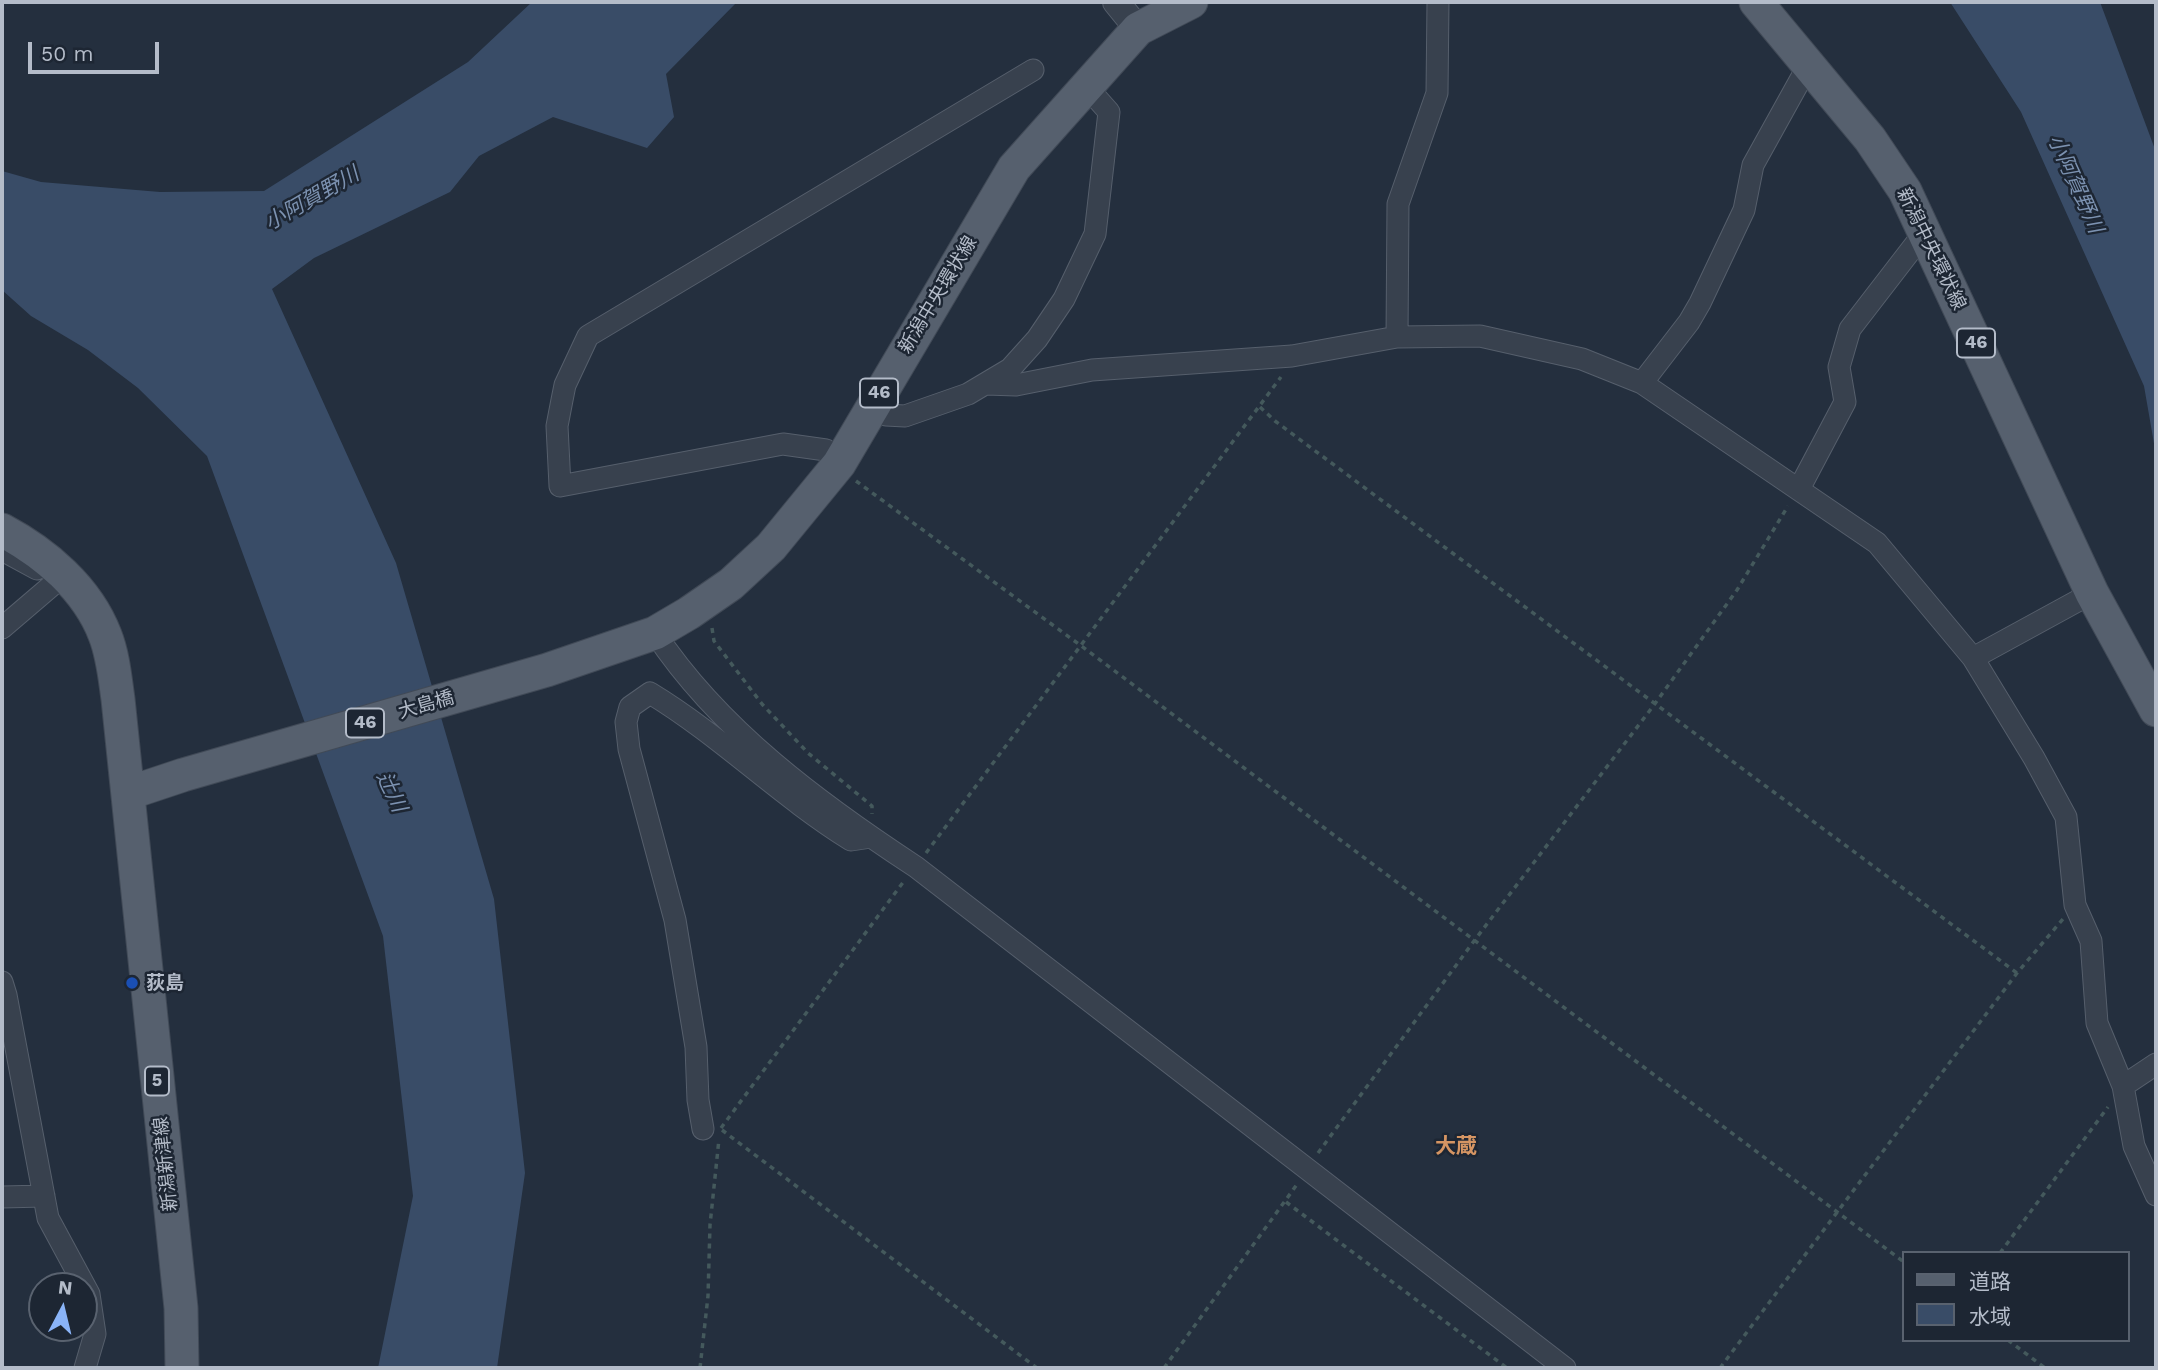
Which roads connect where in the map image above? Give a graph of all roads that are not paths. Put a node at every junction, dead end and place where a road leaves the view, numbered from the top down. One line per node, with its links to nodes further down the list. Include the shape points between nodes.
1 (1116, 2): 5 (street)
2 (1191, 2): 5 (main road, 新潟中央環状線 / 46)
3 (1438, 2): 10 (street, via 1437,93 1398,204)
4 (1756, 2): 6 (main road, 新潟中央環状線 / 46)
5 (1138, 29): 8 (main road, 新潟中央環状線 / 46)
6 (1809, 64): 9 (main road, 新潟中央環状線 / 46, via 1870,139 1905,191); 11 (street, via 1752,165 1744,210 1700,303)
7 (1033, 70): 14 (street, via 588,336 565,386 557,426 560,486 783,444 826,450)
8 (1086, 86): 12 (street, via 1109,112 1095,234 1064,299 1037,340 1010,369); 13 (main road, 新潟中央環状線 / 46, via 1014,168)
9 (1924, 233): 15 (street, via 1850,329 1839,367 1845,402); 19 (main road, 新潟中央環状線 / 46)
10 (1397, 337): 11 (street, via 1480,336 1582,359); 12 (street, via 1292,356 1092,370 1016,385)
11 (1642, 383): 15 (street)
12 (986, 384): 13 (street, via 905,416 886,415)
13 (872, 405): 14 (main road, 新潟中央環状線 / 46)
14 (839, 464): 21 (main road, 新潟中央環状線 / 46, via 761,556 731,584)
15 (1798, 489): 22 (street, via 1877,543)
16 (2, 530): 18 (main road, 5, via 32,546)
17 (2, 550): 18 (street)
18 (58, 574): 20 (street); 25 (main road, 5, via 97,618 107,643)
19 (2092, 593): 22 (street); 24 (main road, 新潟中央環状線 / 46)
20 (2, 628)
21 (655, 633): 23 (main road, 新潟中央環状線 / 46); 26 (street, via 705,697 767,757)
22 (1973, 658): 29 (street, via 2066,817 2075,905 2091,941 2097,1023)
23 (547, 670): 25 (main road, 大島橋 / 46)
24 (2156, 710)
25 (129, 793): 35 (main road, 新潟新津線 / 5, via 181,1308)
26 (871, 837): 30 (street, via 851,841 818,820 650,693 630,707 626,722 629,748 675,920 696,1047 698,1100); 36 (street, via 916,867)
27 (3, 990): 32 (street)
28 (2156, 1065): 29 (street)
29 (2123, 1086): 31 (street, via 2134,1146)
30 (712, 1129)
31 (2156, 1195)
32 (44, 1196): 33 (street); 34 (street, via 48,1218 89,1294 95,1334)
33 (2, 1197)
34 (85, 1368)
35 (182, 1368)
36 (1565, 1368)

